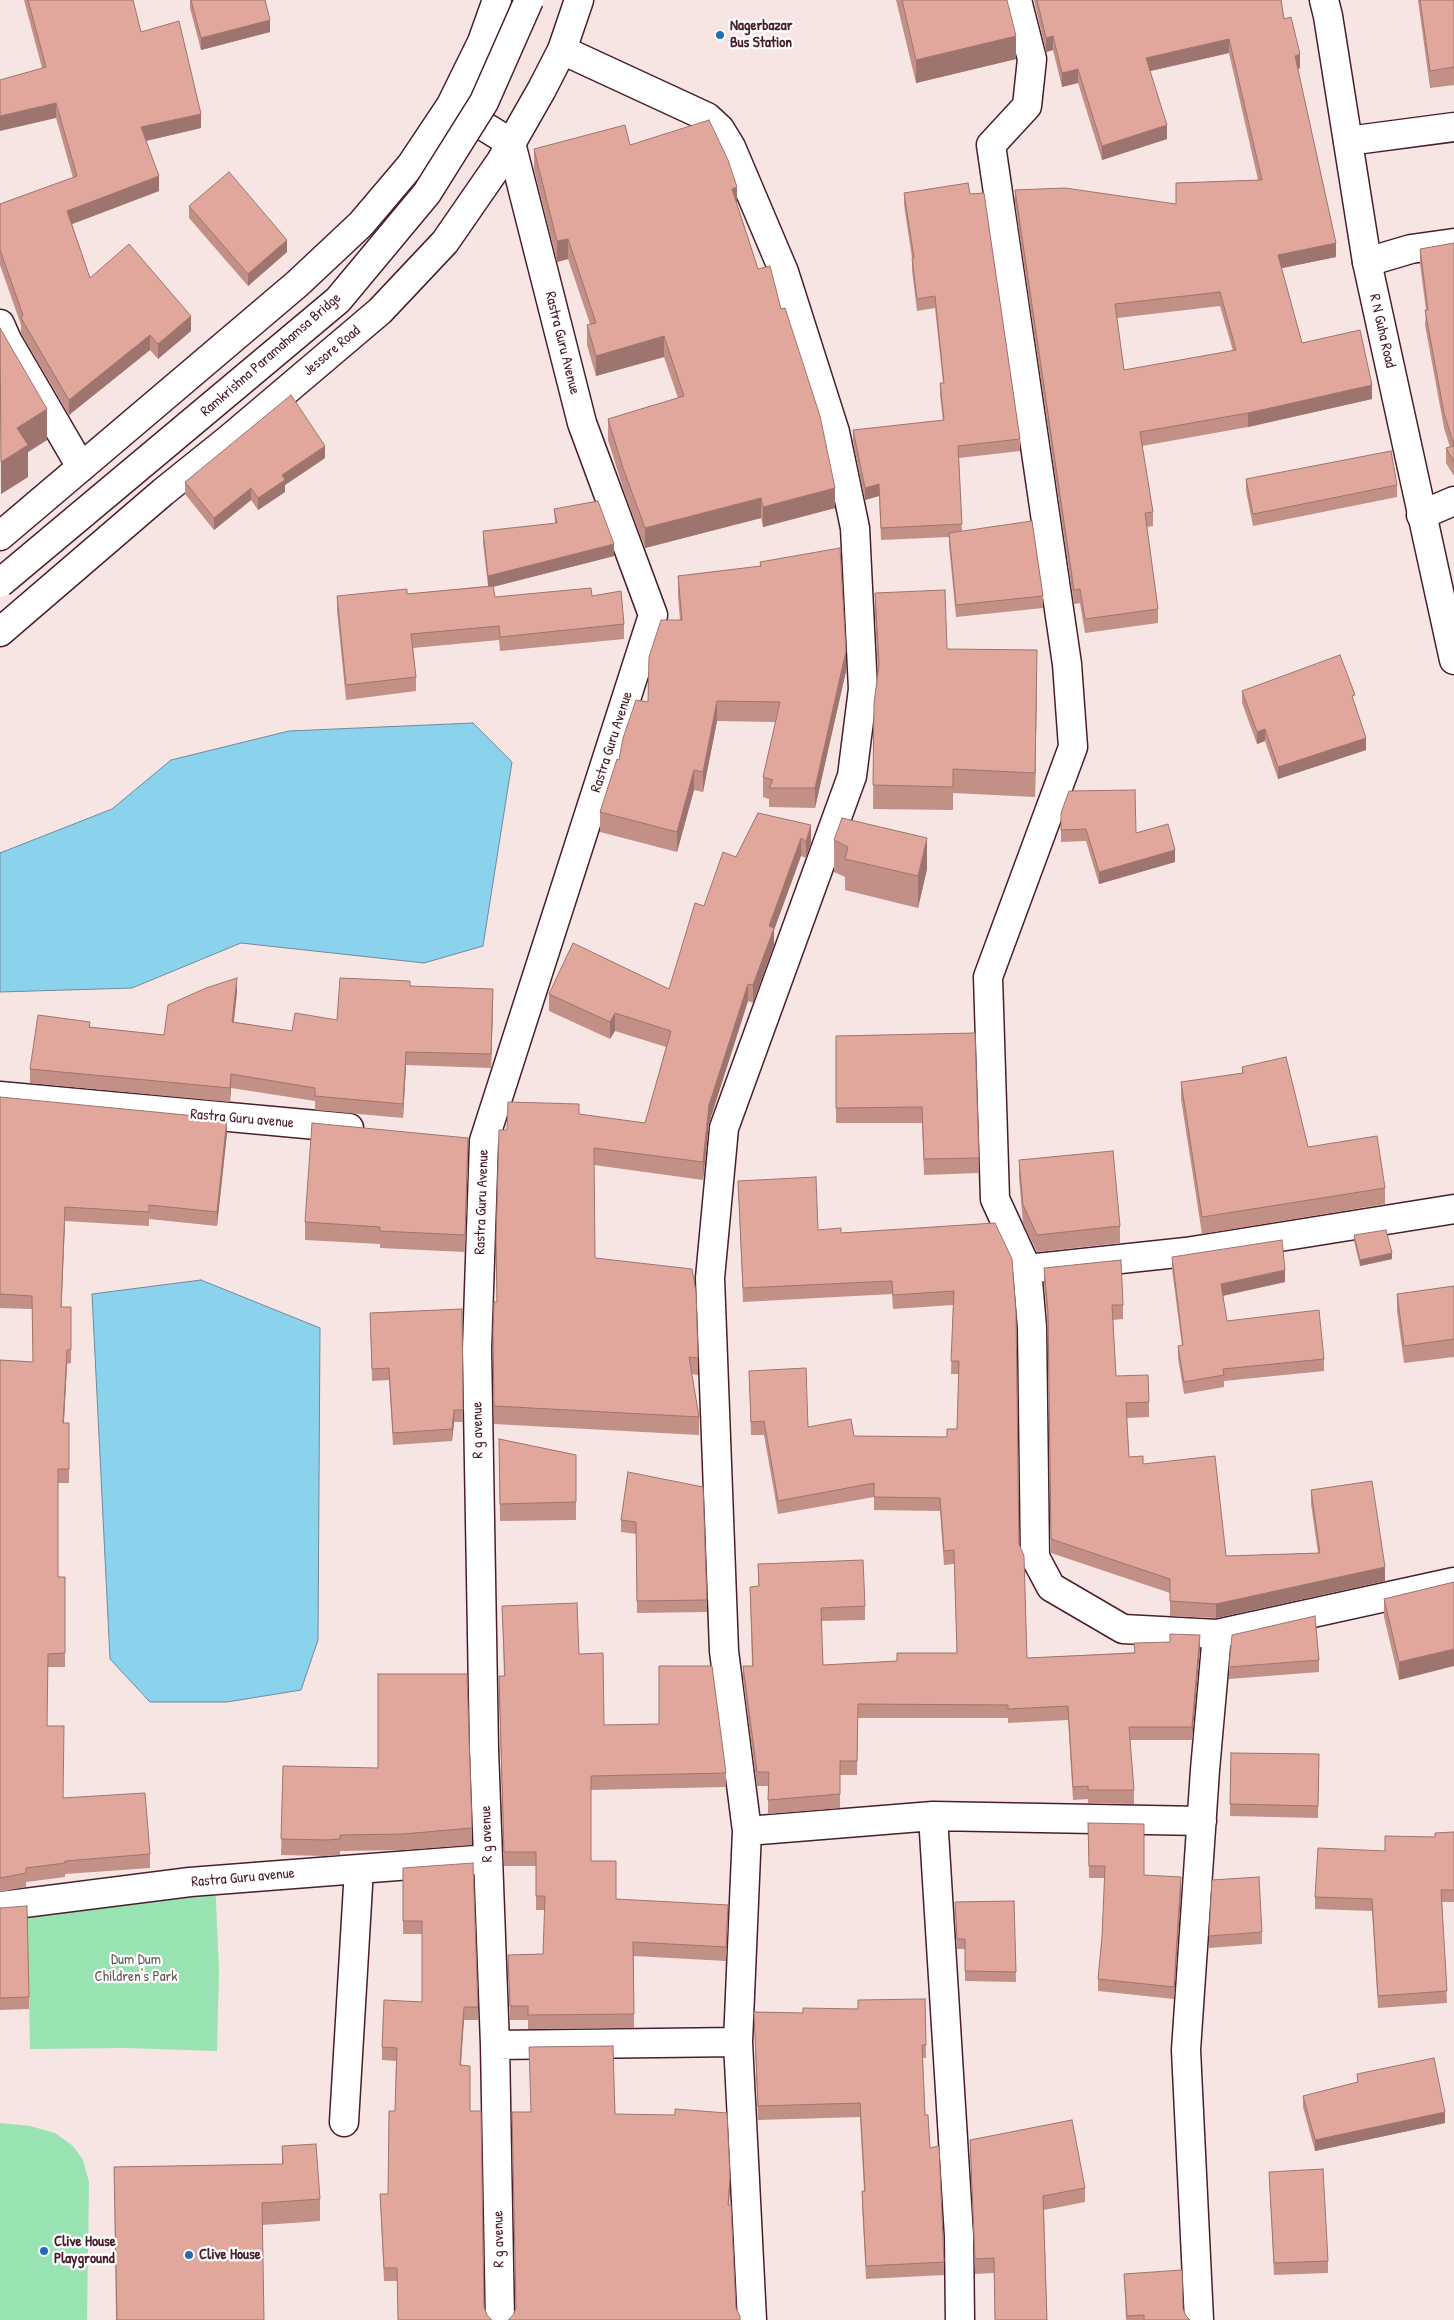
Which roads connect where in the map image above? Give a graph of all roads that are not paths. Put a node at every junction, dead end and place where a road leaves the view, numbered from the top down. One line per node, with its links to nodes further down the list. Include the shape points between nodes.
1 (497, 0): 7 (street, via 482,42)
2 (530, 0): 18 (street, Ramkrishna Paramahamsa Bridge, bridge, via 484,102 428,193 338,300)
3 (579, 0): 6 (street, Jessore Road)
4 (1017, 0): 26 (street, via 1032,59 1027,106 991,145 1067,664 1072,747 988,977 995,1199)
5 (1324, 0): 9 (street, R N Guha Road)
6 (562, 50): 10 (street, Jessore Road); 32 (street, via 707,117 720,129 731,147 784,272 835,432 855,528 864,689 852,776 724,1128 710,1278 724,1651)
7 (451, 105): 10 (street); 14 (street, via 411,165 361,224 297,284)
8 (1454, 127): 9 (street)
9 (1348, 141): 12 (street, R N Guha Road)
10 (511, 143): 19 (street, Jessore Road, via 445,242 380,311); 24 (street, Rastra Guru Avenue, via 582,423 652,615)
11 (1454, 243): 12 (street, via 1411,249)
12 (1367, 262): 16 (street, R N Guha Road)
13 (0, 324): 14 (street)
14 (81, 468): 17 (street)
15 (1454, 501): 16 (street)
16 (1421, 514): 20 (street, R N Guha Road)
17 (0, 536)
18 (0, 583)
19 (0, 632)
20 (1454, 660)
21 (0, 1096): 22 (street, Rastra Guru avenue)
22 (376, 1131)
23 (455, 1138): 24 (street, Rastra Guru avenue)
24 (484, 1141): 27 (street, Rastra Guru Avenue)
25 (1454, 1208): 26 (street, via 1186,1252)
26 (1027, 1269): 29 (street, via 1032,1327 1035,1557 1051,1587 1123,1629)
27 (477, 1349): 33 (street, R g avenue)
28 (1454, 1582): 29 (street)
29 (1217, 1634): 31 (street)
30 (932, 1816): 31 (street); 32 (street); 41 (street, via 959,2236)
31 (1202, 1821): 42 (street, via 1186,2050)
32 (747, 1831): 36 (street)
33 (488, 1859): 34 (street, Rastra Guru avenue); 37 (street, R g avenue)
34 (359, 1869): 35 (street, Rastra Guru avenue, via 190,1882); 38 (street)
35 (0, 1906)
36 (738, 2042): 37 (street); 40 (street)
37 (495, 2045): 39 (street, R g avenue)
38 (344, 2122)
39 (500, 2320)
40 (752, 2320)
41 (960, 2320)
42 (1200, 2320)

